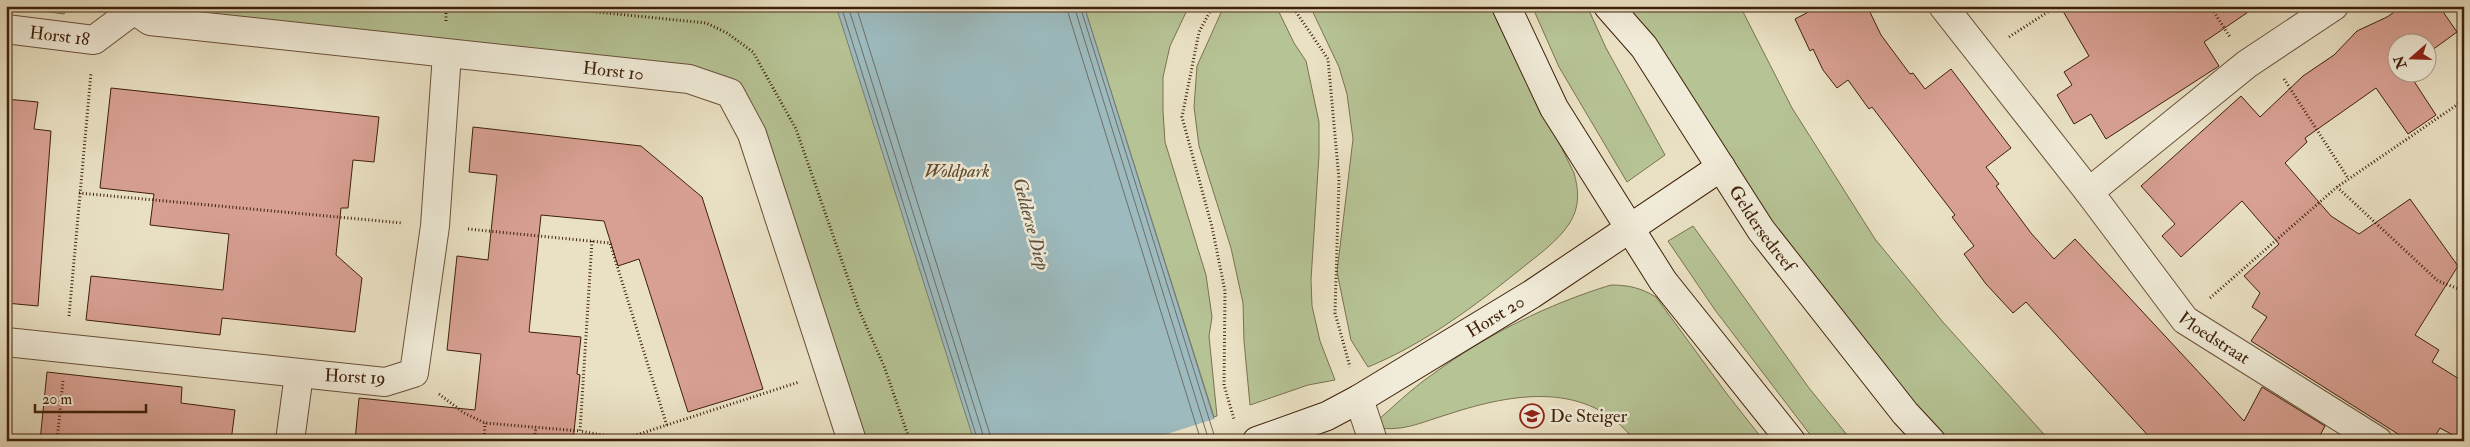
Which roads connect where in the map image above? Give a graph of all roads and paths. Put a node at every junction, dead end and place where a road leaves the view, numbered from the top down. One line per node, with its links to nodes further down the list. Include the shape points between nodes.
1 (1213, 6): 31 (path, via 1199,32 1182,117 1212,227 1225,291 1224,385)
2 (1292, 6): 30 (path, via 1328,59 1339,179 1335,313)
3 (1506, 6): 21 (street, via 1554,108)
4 (1608, 6): 15 (street, Geldersedreef, via 1644,47)
5 (1943, 6): 13 (street, Vloedstraat)
6 (2057, 6): 13 (path)
7 (2334, 6): 11 (street)
8 (133, 8): 10 (street, Horst 18); 12 (street, Horst 10, via 150,21)
9 (6, 29): 10 (street, Horst 18)
10 (94, 40): 19 (path)
11 (2266, 51): 16 (path); 18 (street)
12 (447, 54): 20 (street); 27 (street, Horst 10, via 689,79 730,93 752,134)
13 (1981, 55): 18 (street, Vloedstraat)
14 (2464, 100): 16 (path)
15 (1722, 167): 21 (street, Horst 20); 44 (street, Geldersedreef, via 1761,230 1905,413)
16 (2348, 178): 17 (path)
17 (2337, 187): 23 (path, via 2438,281); 24 (path)
18 (2089, 192): 24 (street, Vloedstraat)
19 (79, 193): 20 (path); 26 (path)
20 (435, 226): 22 (path); 28 (street)
21 (1630, 228): 30 (street, Horst 20, via 1532,294); 43 (street, via 1663,281)
22 (592, 241): 33 (path, via 610,243); 35 (path)
23 (2464, 291)
24 (2185, 320): 45 (street, Vloedstraat)
25 (6, 342): 26 (street, Horst 19)
26 (66, 349): 29 (street, Horst 19); 36 (path)
27 (830, 372): 33 (path); 40 (street, Horst 10)
28 (414, 373): 29 (street, Horst 19, via 385,382); 32 (path, via 464,413)
29 (299, 374): 37 (street)
30 (1359, 399): 41 (street, Horst 20, via 1298,428); 42 (street)
31 (1235, 422)
32 (485, 423): 34 (path); 38 (path)
33 (667, 426): 35 (path, via 624,440)
34 (536, 427): 35 (path); 39 (path)
35 (580, 431)
36 (57, 441)
37 (290, 441)
38 (484, 441)
39 (534, 441)
40 (852, 441)
41 (1257, 441)
42 (1373, 441)
43 (1791, 441)
44 (1931, 441)
45 (2378, 441)

